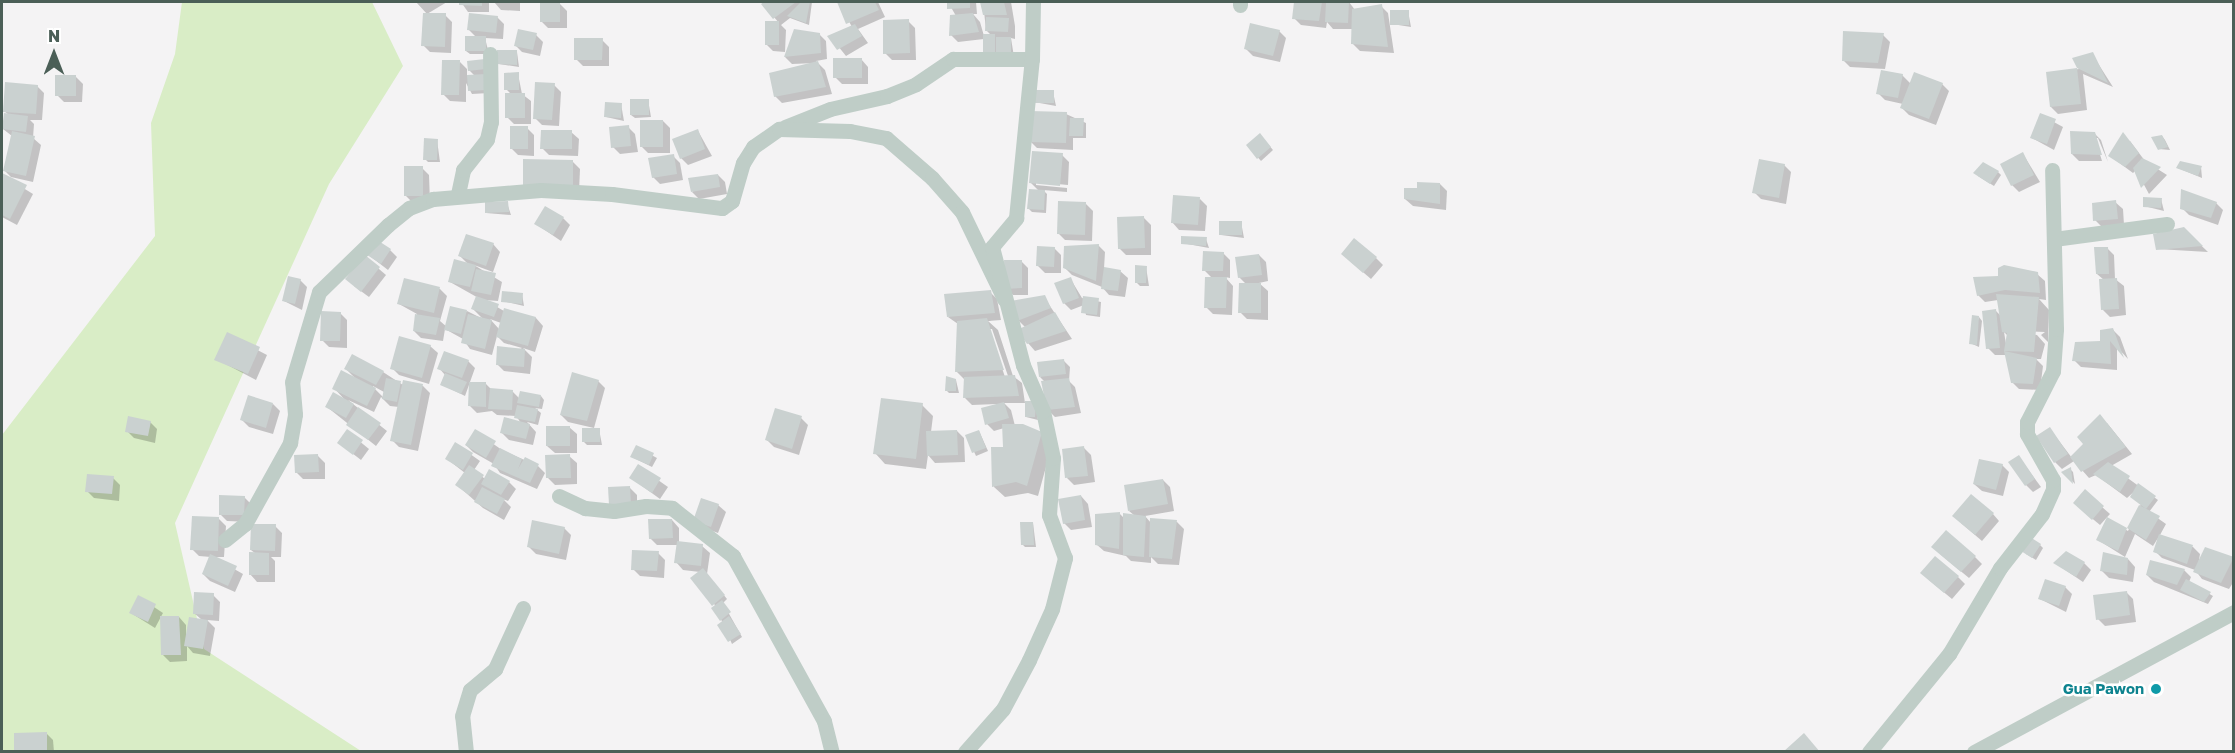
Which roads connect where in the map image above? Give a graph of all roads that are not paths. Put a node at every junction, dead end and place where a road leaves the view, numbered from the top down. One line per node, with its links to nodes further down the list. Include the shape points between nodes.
1 (1033, 2): 3 (street)
2 (490, 54): 6 (street, via 491,122 487,139 464,170)
3 (1032, 59): 4 (street, via 953,59 916,84 887,96 830,109); 9 (street, via 1016,218 992,247)
4 (779, 129): 6 (street, via 753,147 742,163 732,201 722,207 541,190); 9 (street, via 850,131 886,138 932,178 962,212)
5 (2052, 170): 8 (street)
6 (458, 194): 11 (street, via 409,208 331,276 319,292 292,382 295,414 290,443 245,524)
7 (2167, 224): 8 (street)
8 (2054, 239): 17 (street, via 2053,371 2027,422 2027,434 2053,480 2053,489 2042,513 2000,568 1955,645)
9 (1004, 299): 16 (street, via 1023,364 1043,411 1053,458 1049,515 1065,558 1052,609 1029,660 1003,709)
10 (560, 496): 15 (street, via 585,508 672,508 733,556 824,722)
11 (225, 540)
12 (523, 608): 14 (street, via 495,669 470,690 462,716)
13 (2234, 612): 18 (street)
14 (466, 752)
15 (832, 752)
16 (965, 752)
17 (1869, 752)
18 (1974, 752)

